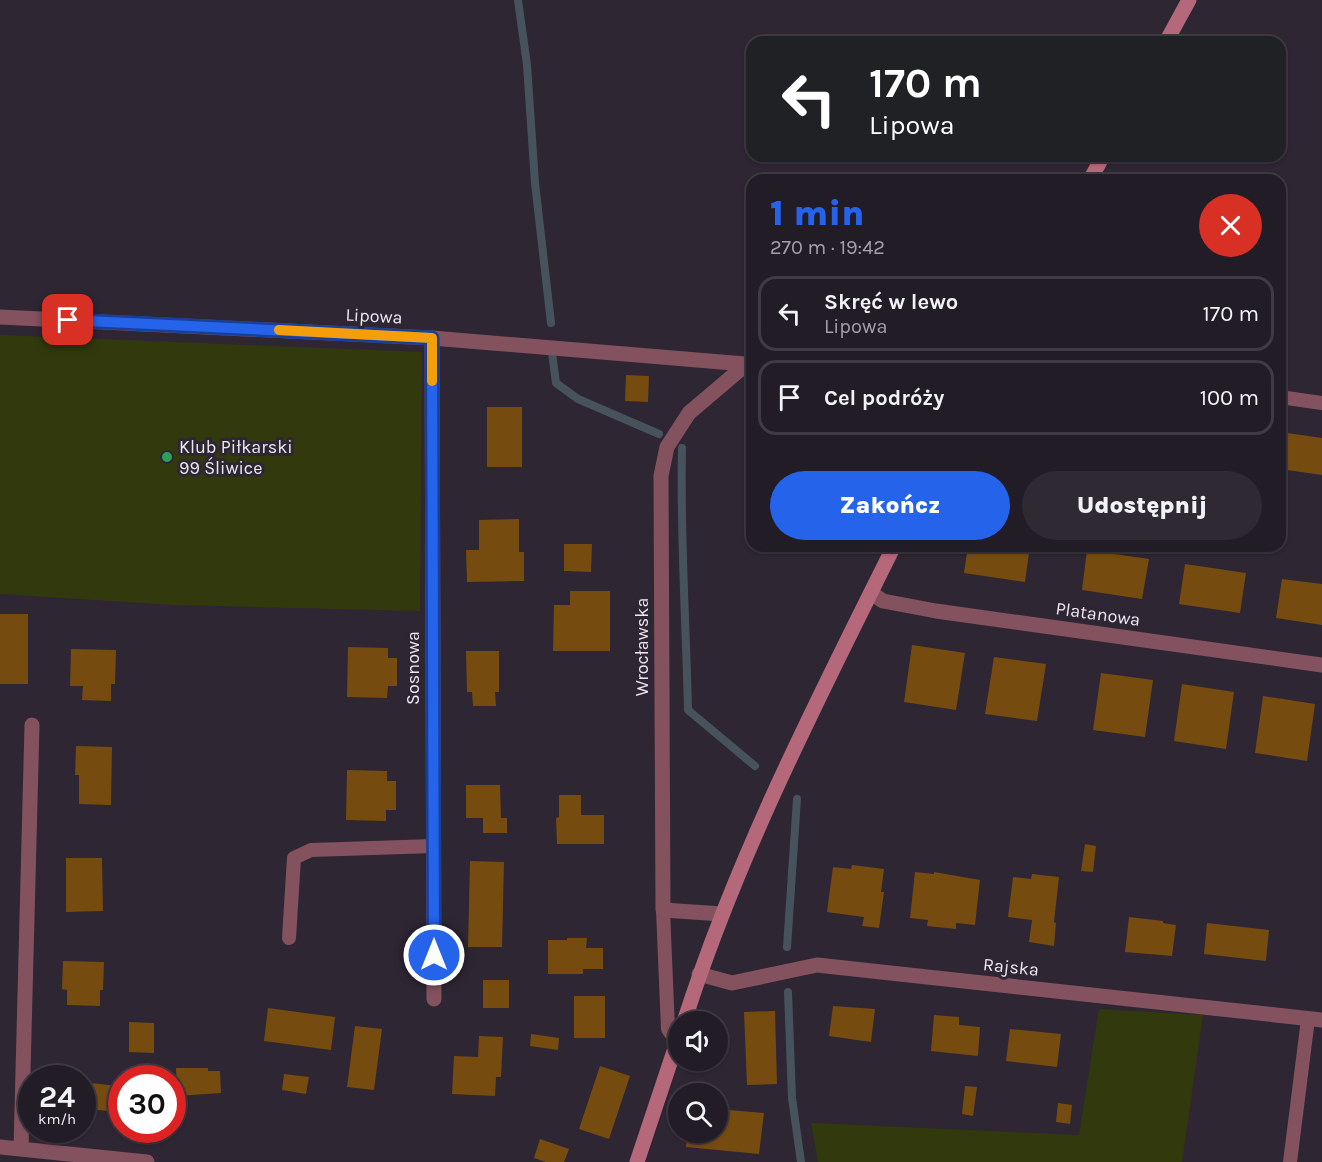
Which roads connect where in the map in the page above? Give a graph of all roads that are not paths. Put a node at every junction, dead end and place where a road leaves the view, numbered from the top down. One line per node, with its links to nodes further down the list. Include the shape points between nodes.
1 (1189, 0): 2 (street)
2 (1169, 36)
3 (0, 317): 4 (street, Lipowa)
4 (432, 338): 5 (street, Lipowa); 13 (street, Sosnowa)
5 (746, 362)
6 (746, 364): 14 (street, Wrocławska, via 690,413 667,447 661,476)
7 (1286, 398): 8 (lane)
8 (1322, 403)
9 (891, 552): 10 (street)
10 (871, 593): 11 (street, Platanowa, via 883,601 936,611); 15 (street, via 772,795)
11 (1322, 665)
12 (32, 725): 24 (street)
13 (434, 846): 16 (lane, via 311,850 294,858); 18 (street, Sosnowa)
14 (663, 910): 15 (street); 21 (lane)
15 (722, 914): 17 (street)
16 (289, 938)
17 (699, 974): 19 (street); 20 (street, Rajska, via 732,983 817,965)
18 (434, 999)
19 (687, 1011)
20 (1315, 1020): 27 (lane)
21 (668, 1029)
22 (668, 1068): 26 (street)
23 (0, 1147): 24 (street)
24 (21, 1149): 25 (street)
25 (147, 1162)
26 (637, 1162)
27 (1290, 1162)

